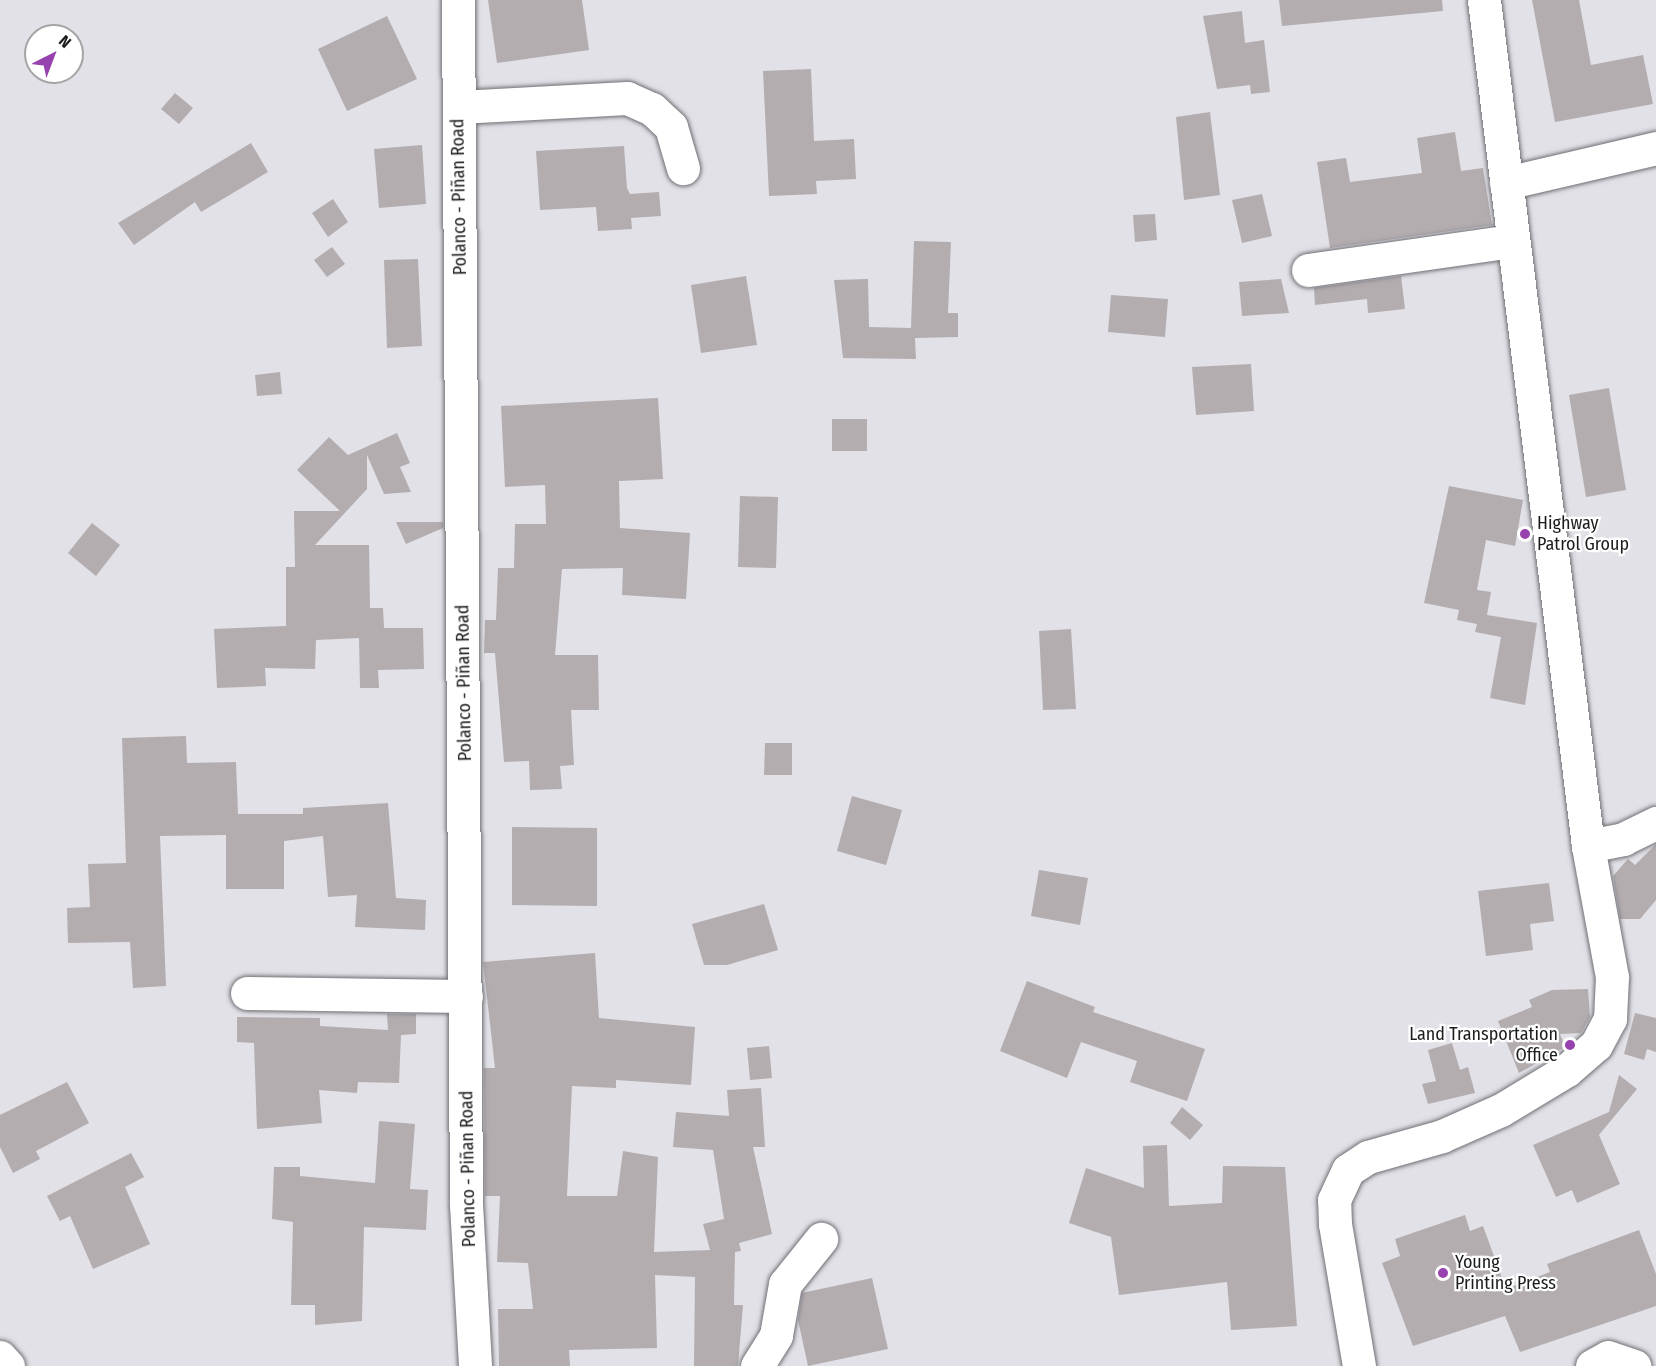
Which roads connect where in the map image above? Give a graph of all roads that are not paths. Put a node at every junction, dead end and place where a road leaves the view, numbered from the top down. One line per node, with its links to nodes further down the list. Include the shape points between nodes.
1 (458, 0): 3 (street, Polanco - Piñan Road)
2 (1484, 0): 6 (street)
3 (459, 107): 5 (street, via 627,98 652,110 671,127); 12 (street, Polanco - Piñan Road)
4 (1656, 148): 6 (street)
5 (683, 168)
6 (1506, 183): 7 (street)
7 (1512, 241): 8 (street); 10 (street)
8 (1308, 270)
9 (1654, 829): 10 (street)
10 (1588, 846): 18 (street, via 1612,977 1610,1019 1596,1044 1567,1070 1501,1110 1442,1136 1368,1157 1348,1170 1334,1200)
11 (247, 993): 12 (street)
12 (466, 996): 16 (street, Polanco - Piñan Road, via 466,1204)
13 (822, 1239): 17 (street, via 785,1284 776,1335)
14 (0, 1357): 15 (street)
15 (8, 1366)
16 (475, 1366)
17 (757, 1366)
18 (1359, 1366)
19 (1592, 1366): 20 (street, via 1608,1357)
20 (1634, 1366)

